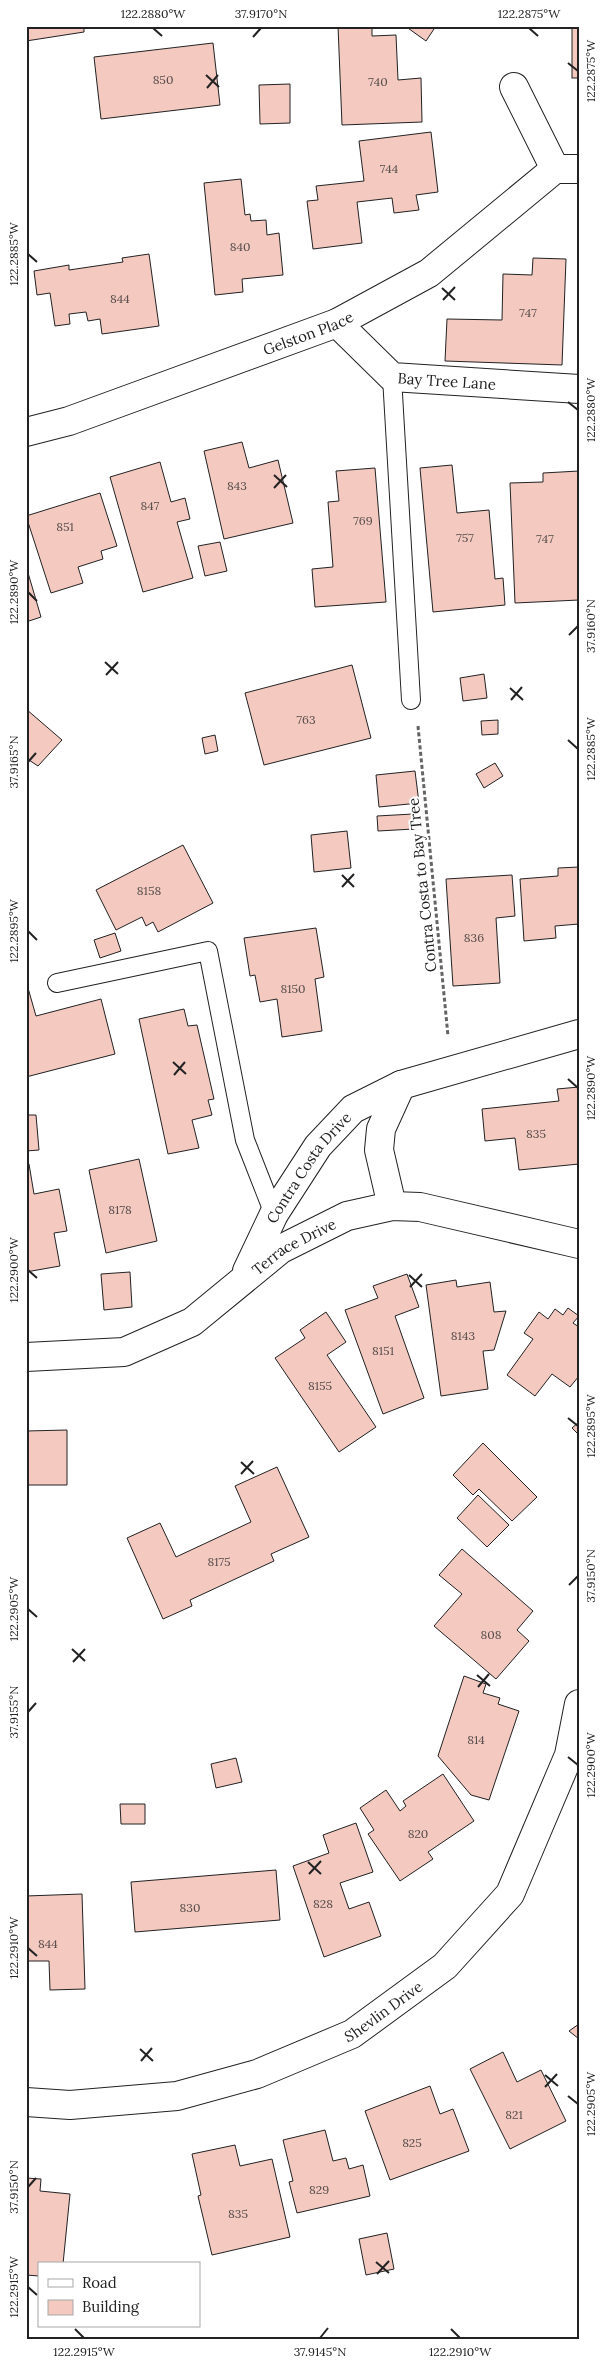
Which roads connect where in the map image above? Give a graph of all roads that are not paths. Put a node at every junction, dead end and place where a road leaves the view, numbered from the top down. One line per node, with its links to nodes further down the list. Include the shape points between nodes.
1 (514, 87): 2 (street, Gelston Place)
2 (567, 169): 3 (street, Gelston Place, via 429,272)
3 (337, 323): 4 (street, Bay Tree Lane); 6 (street, Gelston Place, via 70,421)
4 (392, 378): 5 (street, Bay Tree Lane); 7 (lane)
5 (579, 389)
6 (26, 432)
7 (411, 700)
8 (57, 983): 12 (lane, via 208,951 245,1140)
9 (579, 1034): 10 (street, Contra Costa Drive)
10 (401, 1085): 11 (street, via 381,1129 379,1150); 12 (street, Contra Costa Drive, via 353,1109 318,1146)
11 (392, 1206): 13 (street, Terrace Drive, via 420,1207); 14 (street, Terrace Drive, via 347,1216 316,1229 280,1248)
12 (274, 1214): 14 (street, Contra Costa Drive)
13 (579, 1244)
14 (244, 1277): 15 (street, Terrace Drive, via 192,1322 124,1352)
15 (26, 1357)
16 (579, 1704): 17 (street, Shevlin Drive, via 569,1755 510,1894 444,1966 352,2034 257,2074 177,2096 70,2105)
17 (26, 2102)

